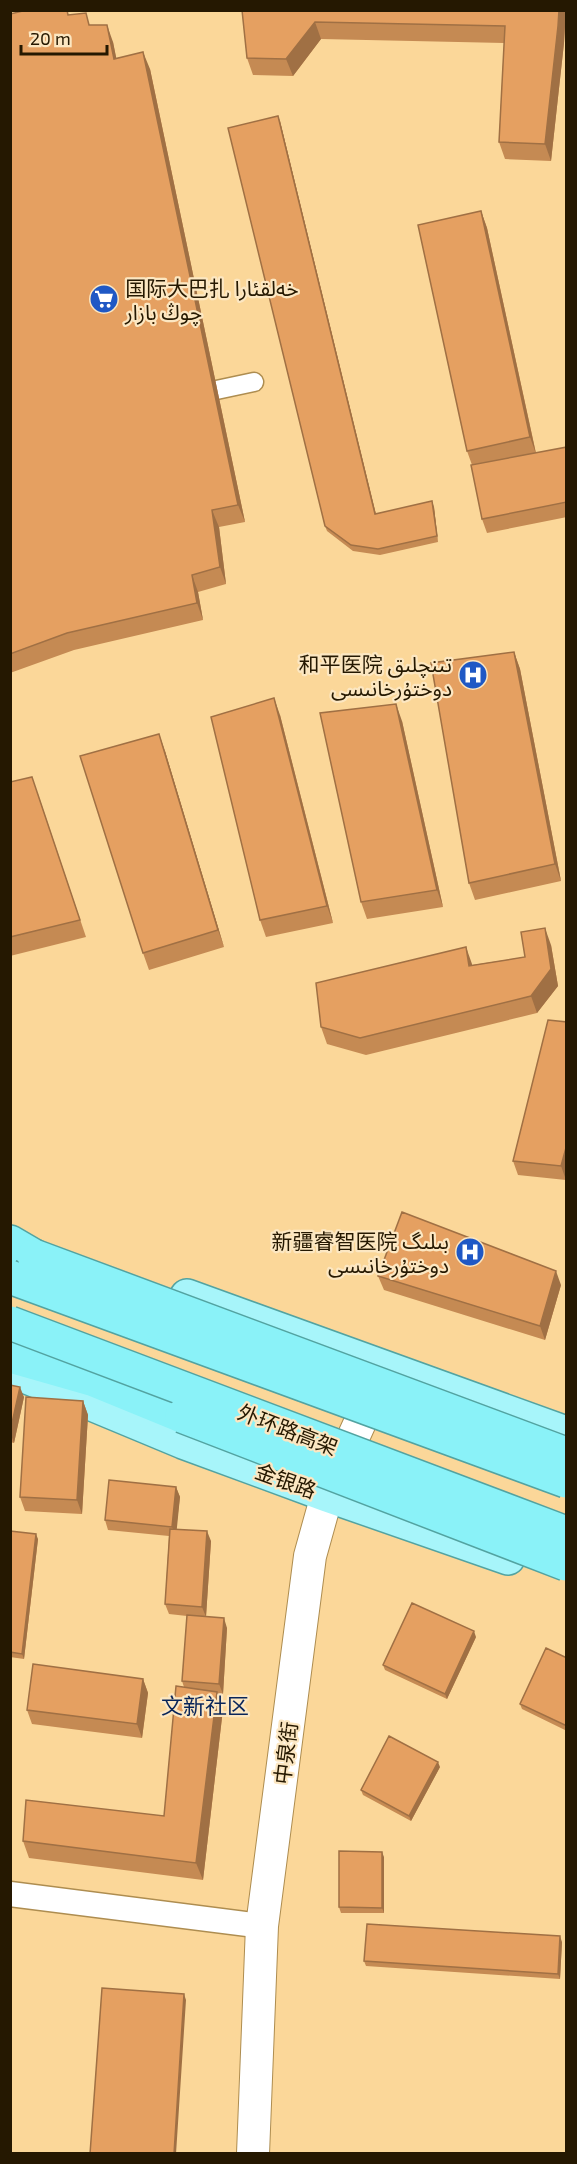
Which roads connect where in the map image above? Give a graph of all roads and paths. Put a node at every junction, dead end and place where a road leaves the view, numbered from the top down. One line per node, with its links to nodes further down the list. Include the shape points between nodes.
1 (254, 382): 2 (street)
2 (178, 398)
3 (10, 1232): 8 (main road)
4 (22, 1249): 11 (highway, bridge)
5 (10, 1277): 12 (highway, bridge)
6 (10, 1323): 14 (highway, 外环路高架, bridge)
7 (10, 1356): 15 (highway, bridge, via 94,1380)
8 (385, 1367): 10 (main road); 13 (street, 中泉街)
9 (10, 1370): 13 (main road, 金银路, via 183,1442)
10 (567, 1433)
11 (567, 1454)
12 (567, 1481)
13 (327, 1495): 16 (main road, 金银路); 18 (street, 中泉街, via 310,1556)
14 (567, 1533)
15 (567, 1564)
16 (567, 1578)
17 (10, 1894): 18 (street)
18 (262, 1926): 19 (street, 中泉街)
19 (253, 2154)

